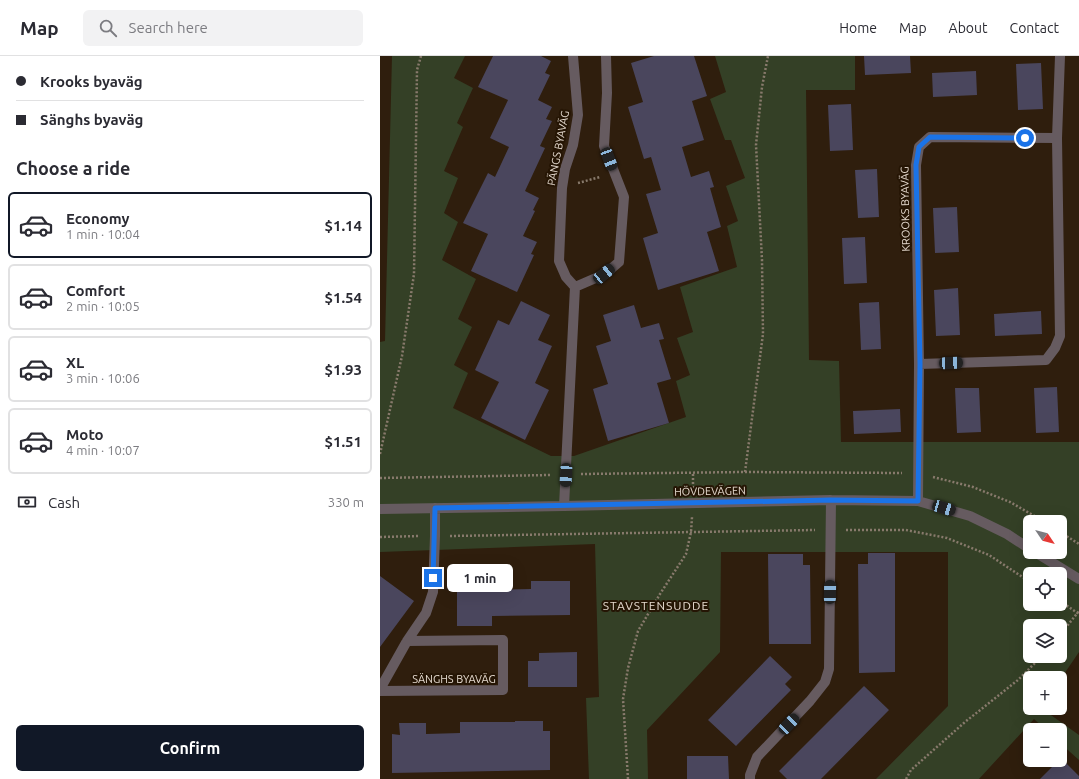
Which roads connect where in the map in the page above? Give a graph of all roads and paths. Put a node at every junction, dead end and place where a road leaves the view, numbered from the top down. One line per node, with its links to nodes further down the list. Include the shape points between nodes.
1 (421, 56): 11 (path, via 417,70 414,274 402,356)
2 (573, 56): 8 (street, PÄNGS BYAVÄG, via 578,115)
3 (606, 56): 7 (street, via 604,146)
4 (768, 56): 12 (path, via 756,145 764,334)
5 (1060, 56): 6 (street)
6 (1057, 138): 10 (street, via 1060,336 1055,348 1046,360); 10 (street, KROOKS BYAVÄG, via 930,137 919,147 916,165)
7 (614, 173): 8 (path); 9 (street, via 624,197 619,262 604,274)
8 (562, 188): 9 (street, PÄNGS BYAVÄG, via 558,261 566,277)
9 (575, 287): 15 (street)
10 (920, 364): 14 (street, KROOKS BYAVÄG)
11 (380, 454)
12 (745, 472): 13 (path); 14 (path)
13 (693, 473): 15 (path); 19 (path)
14 (918, 473): 18 (street, KROOKS BYAVÄG); 23 (path, via 973,487 1010,502)
15 (566, 475): 16 (path); 20 (street)
16 (380, 478)
17 (831, 500): 18 (street, HÖVDEVÄGEN); 19 (street, HÖVDEVÄGEN); 24 (street)
18 (918, 501): 29 (street, HÖVDEVÄGEN, via 970,516)
19 (693, 503): 20 (street, HÖVDEVÄGEN); 25 (path)
20 (564, 506): 21 (street, HÖVDEVÄGEN)
21 (435, 508): 22 (street, HÖVDEVÄGEN); 26 (street, SÄNGHS BYAVÄG)
22 (380, 509)
23 (1033, 515)
24 (830, 530): 25 (path); 32 (path, via 906,530 948,538 989,555); 41 (street, via 829,669 825,682 757,757)
25 (691, 532): 26 (path); 40 (path, via 686,554 638,631 628,668 623,698)
26 (435, 536): 28 (path); 37 (street, SÄNGHS BYAVÄG, via 433,592 426,613)
27 (1067, 536): 30 (path)
28 (380, 537)
29 (1023, 544)
30 (1079, 544)
31 (1046, 559): 33 (street)
32 (1023, 577)
33 (1079, 579)
34 (1067, 605): 35 (path)
35 (1078, 612): 36 (path)
36 (1067, 626)
37 (407, 641): 39 (street, SÄNGHS BYAVÄG); 39 (street, SÄNGHS BYAVÄG, via 503,640 503,690)
38 (1035, 663): 42 (path, via 911,770)
39 (380, 690)
40 (628, 779)
41 (750, 779)
42 (906, 779)

